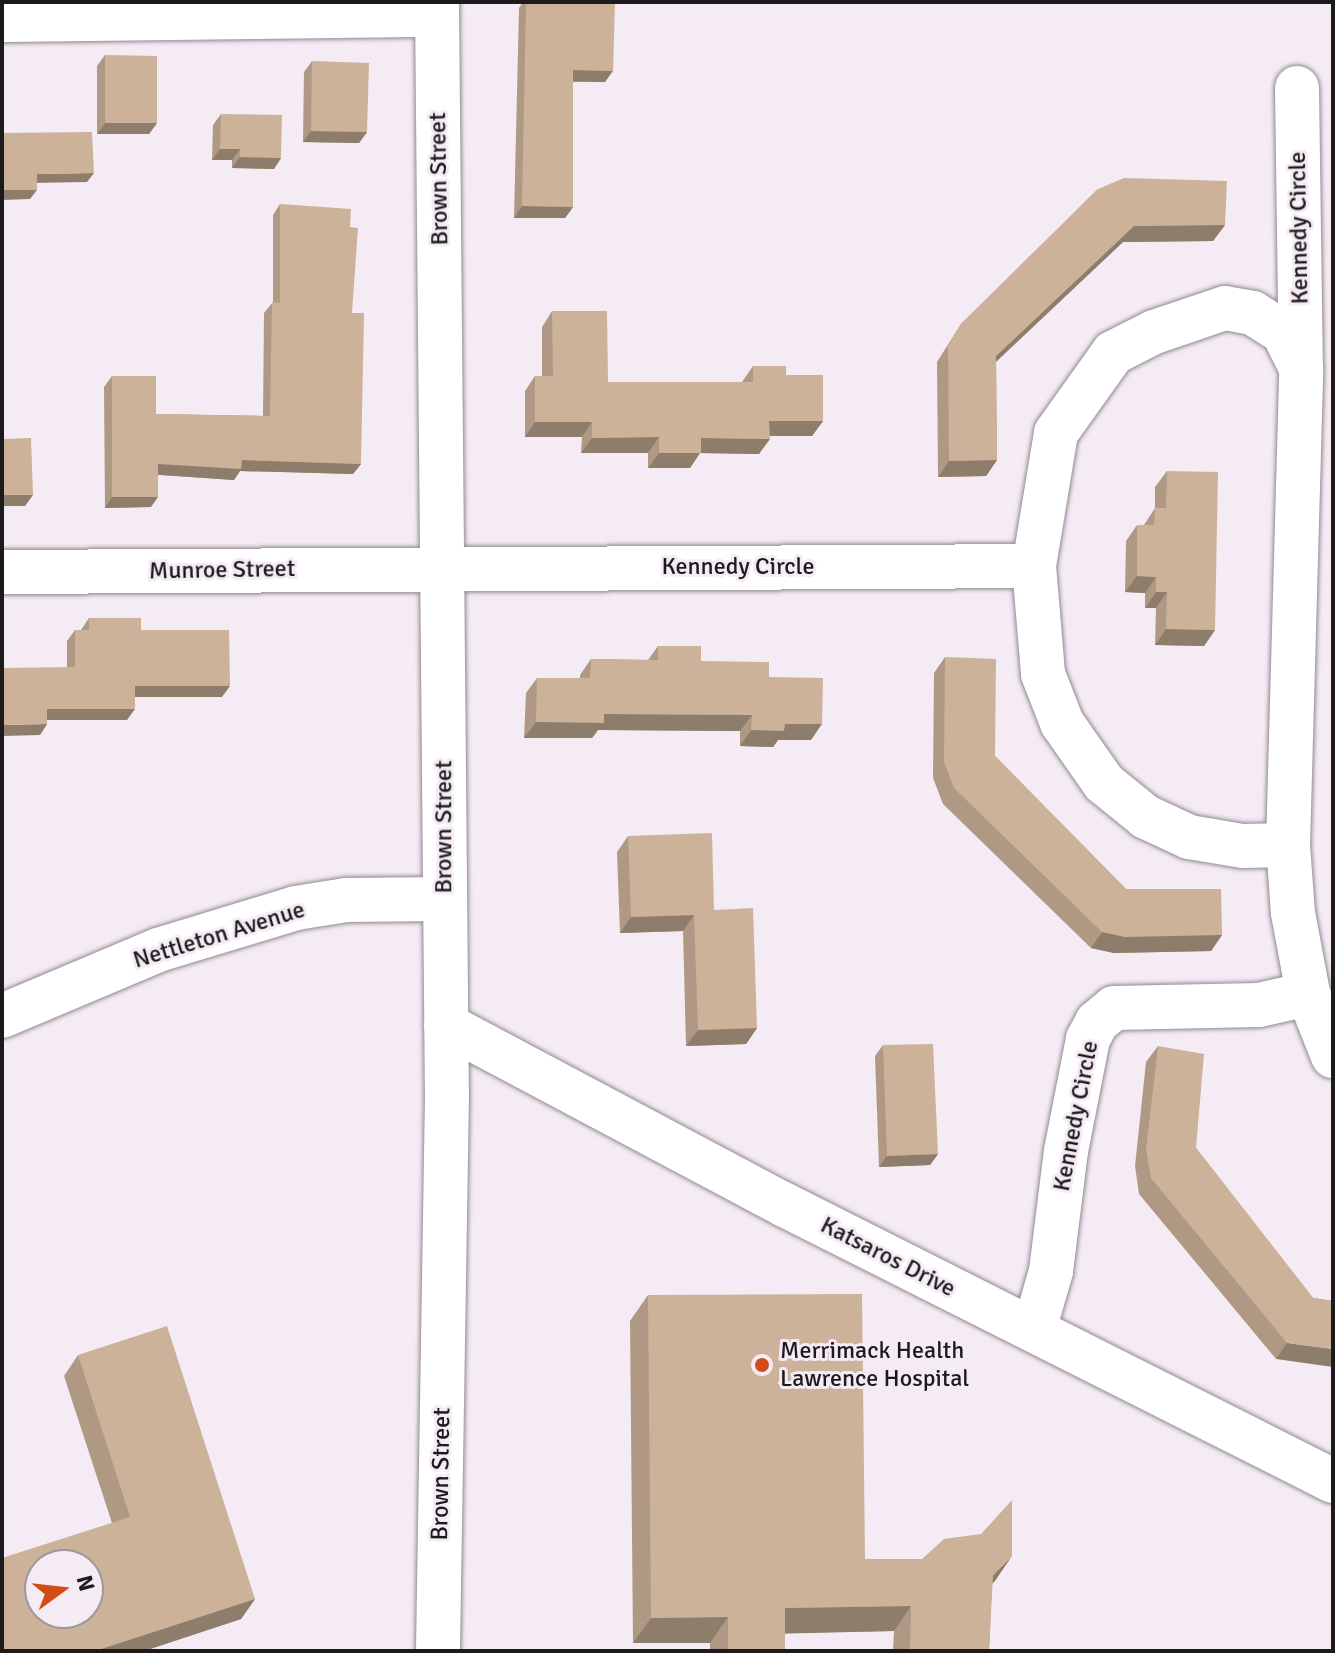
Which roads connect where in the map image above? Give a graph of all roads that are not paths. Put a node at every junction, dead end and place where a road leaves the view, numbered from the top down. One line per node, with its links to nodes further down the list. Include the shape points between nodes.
1 (437, 9): 2 (street); 6 (street, Brown Street)
2 (2, 20)
3 (1297, 88): 4 (street, Kennedy Circle)
4 (1301, 368): 5 (street, Kennedy Circle, via 1274,323 1225,308 1154,332 1113,353 1056,433); 8 (street, Kennedy Circle)
5 (1034, 566): 6 (street, Kennedy Circle); 8 (street, Kennedy Circle, via 1043,674 1062,723 1104,783 1146,817 1189,837 1243,846)
6 (442, 567): 7 (street, Munroe Street); 9 (street, Brown Street)
7 (2, 572)
8 (1288, 845): 10 (street, Kennedy Circle, via 1293,913)
9 (445, 899): 11 (street, Nettleton Avenue, via 346,900 296,908 158,950); 12 (street, Brown Street)
10 (1308, 994): 13 (street, Kennedy Circle); 14 (street, Kennedy Circle, via 1259,1005 1114,1008 1097,1022 1088,1039 1066,1151 1051,1271)
11 (2, 1016)
12 (446, 1025): 14 (street, Katsaros Drive); 16 (street, Brown Street)
13 (1333, 1056)
14 (1034, 1330): 15 (street, Katsaros Drive)
15 (1333, 1481)
16 (438, 1651)

